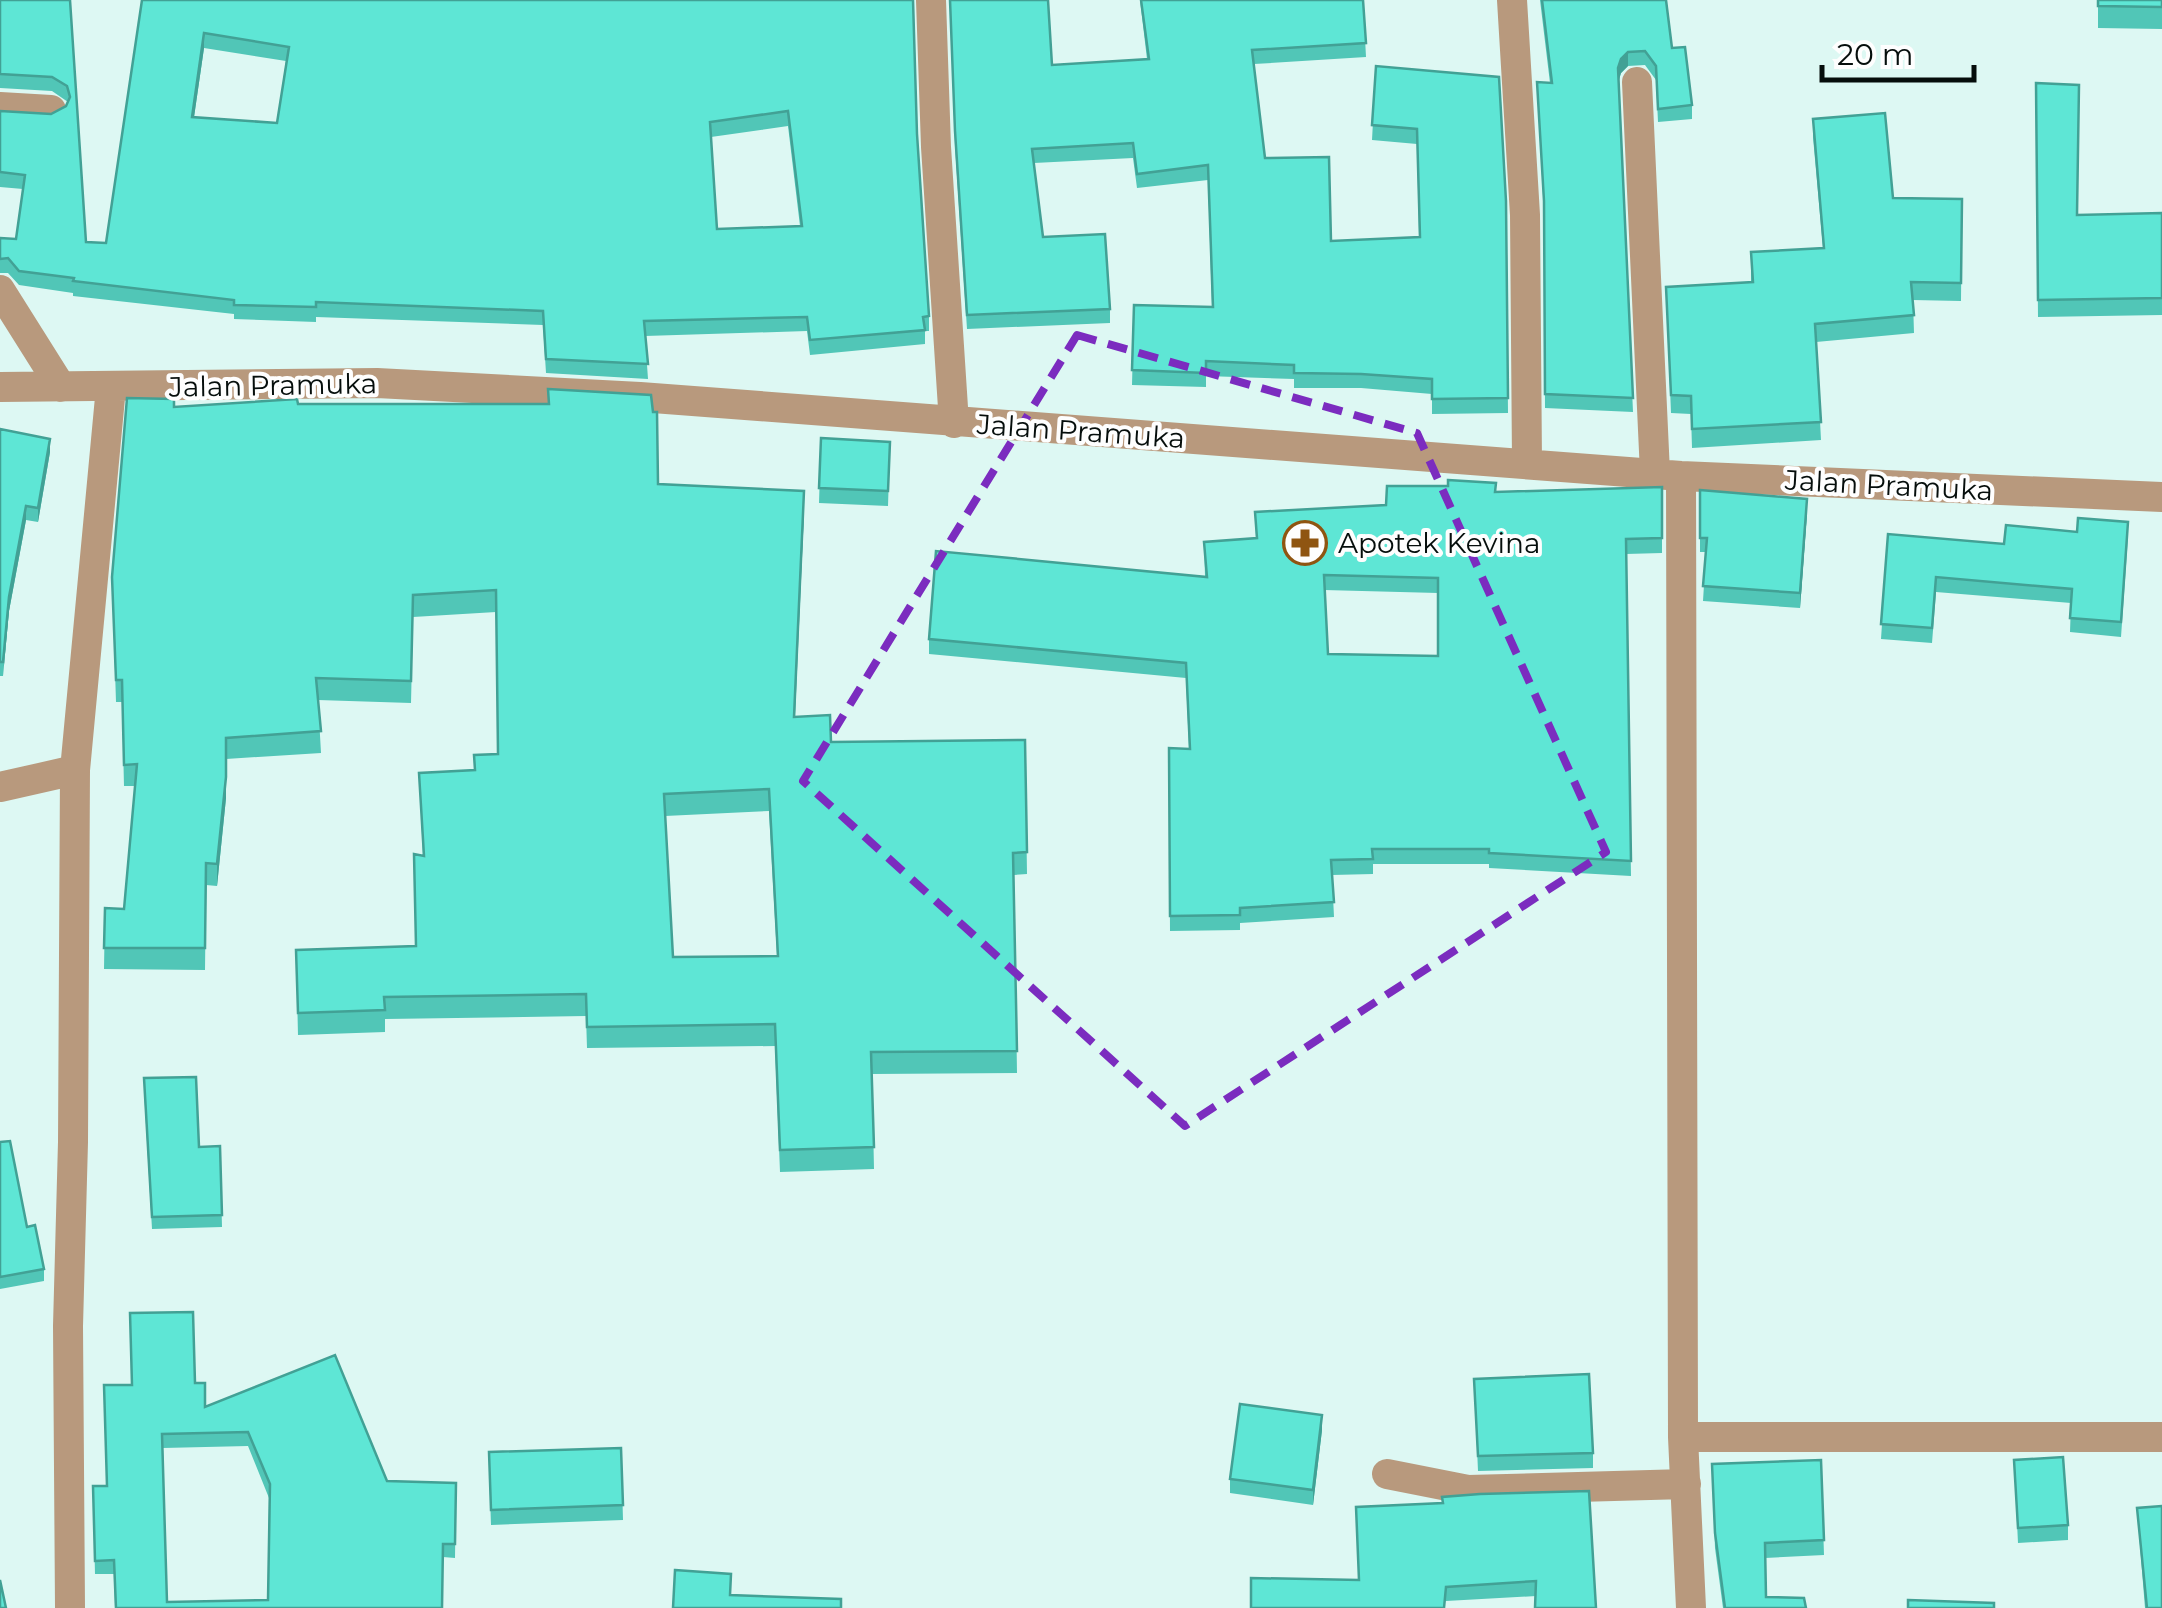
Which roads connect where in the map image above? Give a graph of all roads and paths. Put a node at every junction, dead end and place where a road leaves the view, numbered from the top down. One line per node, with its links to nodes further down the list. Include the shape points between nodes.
1 (931, 0): 10 (street)
2 (1512, 0): 11 (street, via 1525,215)
3 (1637, 82): 12 (street)
4 (0, 107): 5 (street)
5 (51, 110)
6 (0, 290): 9 (street)
7 (111, 386): 9 (street, Jalan Pramuka); 10 (street, Jalan Pramuka, via 377,383); 14 (street)
8 (0, 387): 9 (street, Jalan Pramuka)
9 (61, 387)
10 (954, 422): 11 (street, Jalan Pramuka)
11 (1527, 462): 12 (street, Jalan Pramuka)
12 (1668, 474): 13 (street, Jalan Pramuka); 16 (street)
13 (2162, 497)
14 (75, 770): 15 (street); 20 (street)
15 (0, 787)
16 (1683, 1437): 17 (street); 19 (street)
17 (2162, 1437)
18 (1387, 1474): 19 (street, via 1468,1490)
19 (1686, 1484): 21 (street)
20 (70, 1608)
21 (1691, 1608)

